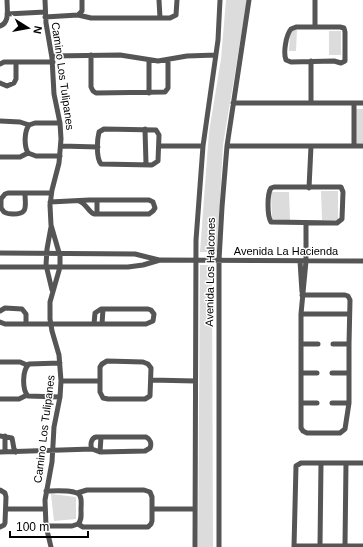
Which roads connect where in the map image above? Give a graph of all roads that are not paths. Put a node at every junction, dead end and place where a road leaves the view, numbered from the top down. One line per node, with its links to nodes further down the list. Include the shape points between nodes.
1 (6, 0): 10 (street)
2 (46, 0): 11 (street, Camino Los Tulipanes)
3 (82, 0): 12 (street, via 82,10)
4 (159, 0): 13 (street)
5 (177, 0): 6 (street); 13 (street, via 175,16)
6 (180, 0)
7 (220, 0): 17 (street, Avenida Los Halcones)
8 (249, 0): 27 (street, Avenida Los Halcones)
9 (315, 0): 15 (street)
10 (7, 14): 11 (street); 14 (street, via 6,23)
11 (45, 14): 12 (street); 18 (street, Camino Los Tulipanes)
12 (78, 15): 13 (street, via 94,18)
13 (160, 18)
14 (0, 26)
15 (315, 27): 23 (street, via 291,29 288,33 285,57 289,61); 23 (street, via 344,28 346,58 341,63)
16 (91, 55): 18 (street); 19 (street, via 120,55); 26 (street, via 93,91)
17 (216, 55): 20 (street, via 187,56); 38 (street, Avenida Los Halcones)
18 (52, 56): 22 (street, Camino Los Tulipanes)
19 (149, 60): 20 (street); 26 (street)
20 (168, 60): 26 (street, via 166,91)
21 (16, 62): 22 (street); 24 (street); 25 (street, via 14,83 7,86)
22 (53, 62): 32 (street, Camino Los Tulipanes, via 54,94)
23 (311, 62): 28 (street)
24 (0, 64)
25 (0, 83)
26 (149, 93)
27 (233, 103): 28 (street); 39 (street, Avenida Los Halcones)
28 (311, 103): 29 (street)
29 (354, 103): 30 (street); 41 (street)
30 (363, 103)
31 (0, 121): 33 (street)
32 (60, 123): 33 (street); 35 (street, Camino Los Tulipanes)
33 (29, 125): 43 (street, via 25,139)
34 (145, 129): 36 (street, via 102,129 98,135); 37 (street, via 157,130); 46 (street)
35 (61, 146): 36 (street); 44 (street, Camino Los Tulipanes)
36 (98, 146): 46 (street, via 98,160 102,164)
37 (159, 146): 38 (street); 46 (street, via 158,161)
38 (203, 146): 62 (street, Avenida Los Halcones)
39 (227, 146): 40 (street); 63 (street, Avenida Los Halcones)
40 (311, 146): 41 (street); 47 (street)
41 (354, 146): 42 (street)
42 (363, 146)
43 (28, 153): 44 (street, via 36,156); 45 (street, via 20,157)
44 (60, 156): 49 (street, Camino Los Tulipanes)
45 (0, 157)
46 (146, 164)
47 (309, 188): 56 (street, via 342,188 343,216 337,223); 56 (street, via 270,189 270,220)
48 (25, 193): 48 (street, via 4,194 4,212 23,212); 49 (street)
49 (51, 193): 52 (street, Camino Los Tulipanes)
50 (89, 200): 51 (street); 53 (street); 54 (street)
51 (97, 200): 55 (street); 55 (street, via 149,200 155,207 149,214)
52 (50, 202): 53 (street); 57 (street, Camino Los Tulipanes)
53 (79, 202): 54 (street)
54 (86, 206): 55 (street)
55 (97, 214)
56 (306, 223): 64 (street)
57 (51, 225): 59 (street, Camino Los Tulipanes); 60 (street, Camino Los Tulipanes)
58 (0, 253): 59 (street, Avenida La Hacienda)
59 (46, 253): 60 (street, Avenida La Hacienda); 67 (street, Camino Los Tulipanes)
60 (60, 253): 61 (street, Avenida La Hacienda, via 135,254); 68 (street, Camino Los Tulipanes)
61 (160, 260): 62 (street, Avenida La Hacienda); 68 (street, Avenida La Hacienda, via 134,267)
62 (195, 260): 63 (street, Avenida La Hacienda); 94 (street, Avenida Los Halcones)
63 (219, 260): 64 (street, Avenida La Hacienda); 127 (street, Avenida Los Halcones)
64 (303, 261): 65 (street, Avenida La Hacienda); 70 (street)
65 (363, 261)
66 (0, 268): 67 (street, Avenida La Hacienda)
67 (46, 268): 68 (street, Avenida La Hacienda); 69 (street, Camino Los Tulipanes)
68 (60, 268): 69 (street, Camino Los Tulipanes)
69 (53, 282): 77 (street, Camino Los Tulipanes)
70 (302, 295): 73 (street); 74 (street, via 346,295 350,300)
71 (103, 309): 78 (street, via 95,313); 79 (street); 79 (street, via 148,309 154,316 153,321 148,324)
72 (0, 311): 76 (street, via 5,308 22,309 26,314)
73 (301, 314): 74 (street); 80 (street)
74 (349, 314): 83 (street)
75 (0, 322): 76 (street)
76 (26, 324): 77 (street)
77 (50, 324): 78 (street); 85 (street, Camino Los Tulipanes)
78 (94, 324): 79 (street)
79 (102, 324)
80 (301, 344): 81 (street); 87 (street)
81 (318, 344)
82 (333, 344): 83 (street)
83 (349, 344): 90 (street)
84 (0, 362): 86 (street, via 20,362)
85 (60, 363): 86 (street, via 31,363); 92 (street, Camino Los Tulipanes)
86 (27, 366): 95 (street, via 24,381)
87 (301, 373): 88 (street); 98 (street)
88 (317, 373)
89 (332, 373): 90 (street)
90 (349, 373): 101 (street)
91 (151, 380): 93 (street, via 150,394 147,398 108,399 101,396); 93 (street, via 147,362 107,361 101,365); 94 (street)
92 (61, 381): 93 (street); 96 (street, Camino Los Tulipanes)
93 (100, 381)
94 (195, 381): 118 (street, Avenida Los Halcones)
95 (26, 395): 96 (street); 97 (street, via 19,399)
96 (60, 397): 106 (street, Camino Los Tulipanes, via 54,427)
97 (0, 399)
98 (301, 403): 99 (street); 101 (street, via 301,427 304,432 338,433 342,433 344,429)
99 (317, 403)
100 (332, 403): 101 (street)
101 (349, 403)
102 (2, 436): 104 (street, via 13,439); 107 (street)
103 (101, 437): 105 (street, via 92,439); 108 (street); 108 (street, via 146,438 151,444 145,451)
104 (15, 450): 106 (street); 107 (street)
105 (92, 450): 106 (street); 108 (street)
106 (53, 451): 113 (street, Camino Los Tulipanes)
107 (3, 452)
108 (100, 452)
109 (321, 463): 110 (street); 122 (street); 128 (street, via 300,463 296,467)
110 (346, 463): 111 (street); 123 (street)
111 (363, 463)
112 (0, 490): 115 (street, via 5,495)
113 (46, 491): 114 (street); 116 (street, Camino Los Tulipanes)
114 (77, 493): 117 (street, via 87,490 146,490 152,495); 119 (street, via 81,499 81,517)
115 (6, 508): 116 (street); 121 (street, via 5,524)
116 (45, 509): 120 (street, Camino Los Tulipanes)
117 (152, 509): 118 (street); 119 (street, via 152,522 146,527 89,528)
118 (195, 509): 126 (street, Avenida Los Halcones)
119 (78, 524): 120 (street)
120 (46, 526): 125 (street, Camino Los Tulipanes)
121 (0, 527)
122 (320, 546): 123 (street); 128 (street)
123 (345, 546): 124 (street)
124 (363, 546)
125 (51, 547)
126 (195, 547)
127 (219, 547)
128 (294, 547)

